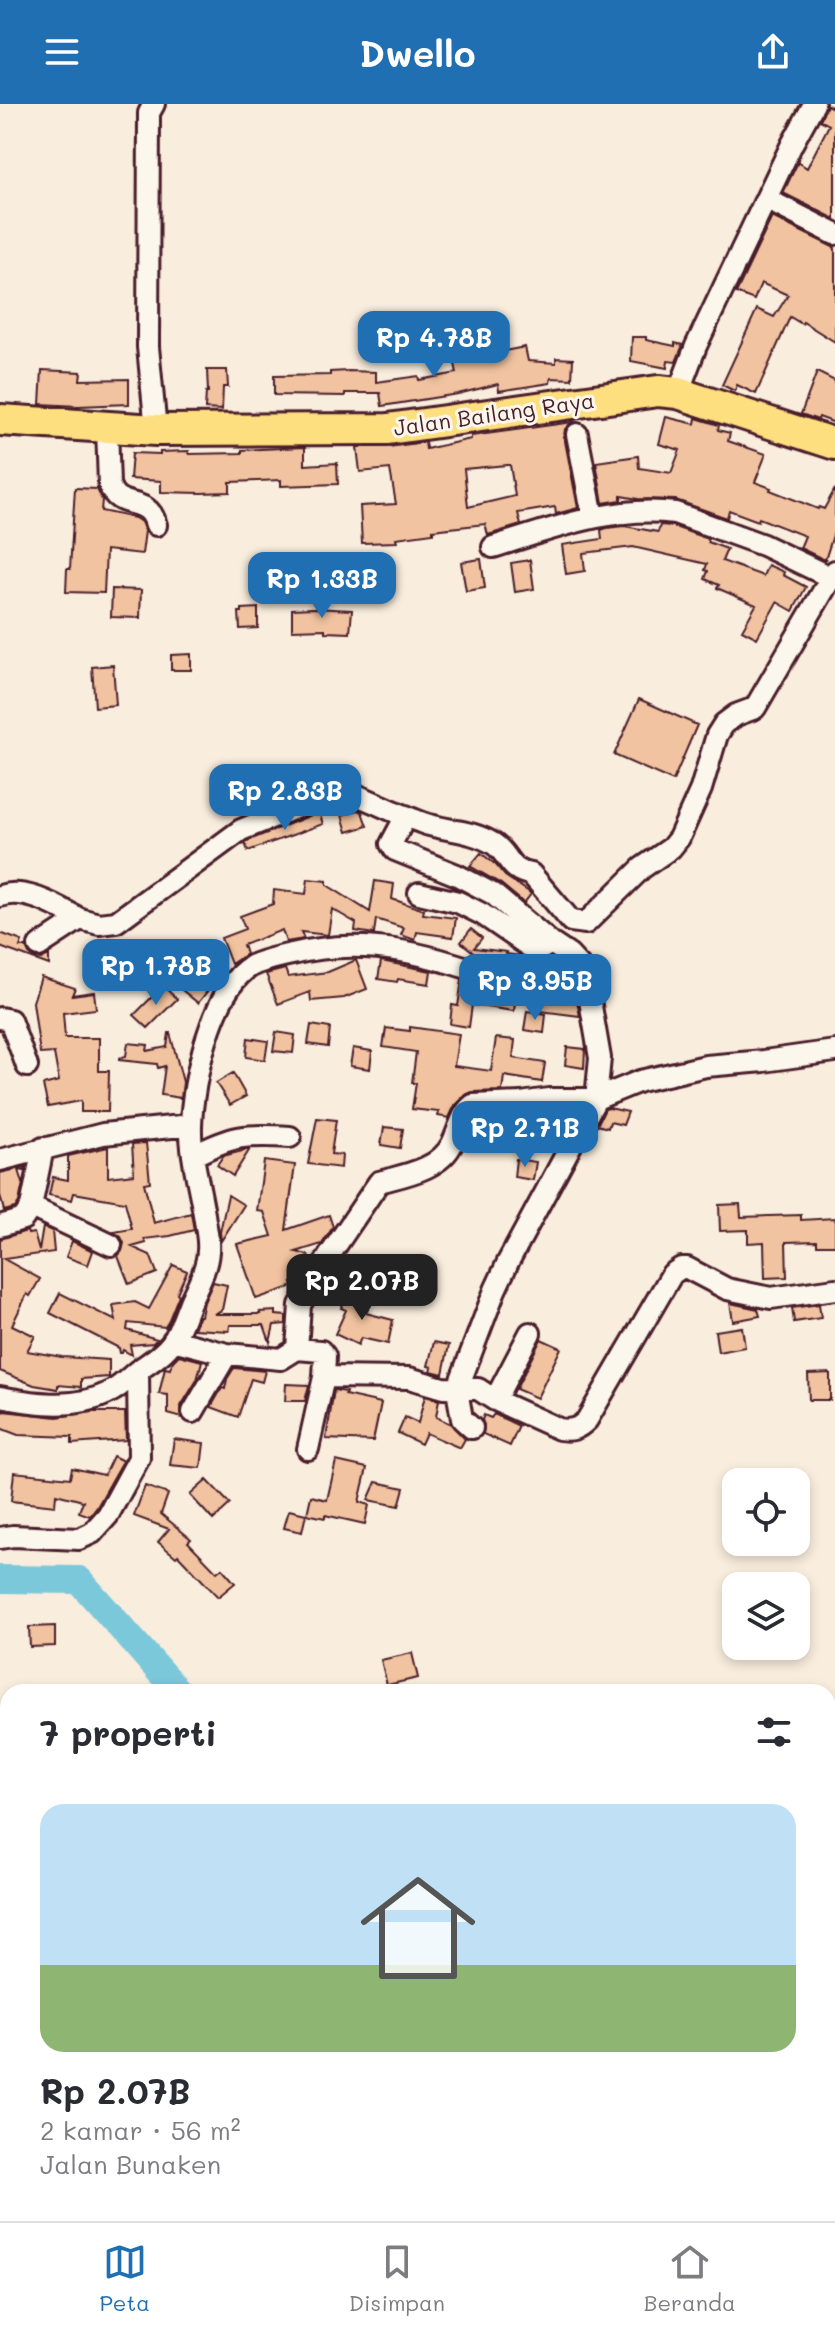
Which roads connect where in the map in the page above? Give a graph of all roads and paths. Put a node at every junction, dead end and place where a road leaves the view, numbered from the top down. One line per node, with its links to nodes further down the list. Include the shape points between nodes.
1 (154, 104): 8 (street, via 149,113 148,347)
2 (814, 104): 3 (street)
3 (766, 199): 4 (street); 5 (street)
4 (835, 234)
5 (678, 393): 8 (highway, Jalan Bailang Raya, via 658,391 388,429); 10 (highway, Jalan Bailang Raya)
6 (0, 420): 7 (highway, Jalan Bailang Raya)
7 (107, 428): 8 (highway, Jalan Bailang Raya); 12 (street, via 111,491 117,499 147,508)
8 (156, 430)
9 (577, 434): 11 (street)
10 (835, 444)
11 (593, 517): 13 (street); 14 (street, via 675,513)
12 (156, 525)
13 (493, 547)
14 (834, 574): 15 (street, via 755,708 736,715 717,735 679,838 586,923 571,921 531,874 513,867 496,845)
15 (406, 816): 18 (street, via 354,794 324,796 241,830 116,922); 19 (street, via 392,847 493,894)
16 (1, 893): 18 (street, via 38,899)
17 (419, 893): 19 (street, via 458,902 530,947 539,950)
18 (80, 919): 20 (street)
19 (551, 943): 25 (street, via 582,969 600,1058)
20 (39, 946)
21 (515, 984): 26 (street, via 438,958 367,947 328,947 251,967 233,983 216,1012 200,1065)
22 (0, 1018): 24 (street, via 10,1020)
23 (835, 1051): 25 (street, via 706,1066 640,1081)
24 (27, 1066)
25 (596, 1099): 37 (street, via 473,1105 451,1148 439,1159 420,1171 379,1182 300,1305); 41 (street, via 508,1262)
26 (191, 1125): 28 (street, via 103,1134); 29 (street)
27 (290, 1137): 29 (street, via 254,1135 222,1141)
28 (43, 1148): 30 (street); 31 (street)
29 (193, 1156): 36 (street, via 208,1251)
30 (0, 1160)
31 (31, 1207): 32 (street, via 23,1219); 33 (street)
32 (0, 1226)
33 (111, 1245)
34 (835, 1289): 43 (street, via 771,1298 727,1289 681,1268 672,1274 579,1428 559,1429)
35 (530, 1333): 43 (street)
36 (173, 1340): 38 (street); 39 (street)
37 (297, 1349): 38 (street, via 281,1359); 40 (street, via 324,1353)
38 (227, 1354): 44 (street)
39 (138, 1371): 42 (street, via 115,1389 77,1403); 47 (street, via 139,1458 108,1515 79,1539)
40 (324, 1377): 41 (street, via 409,1378); 46 (street)
41 (457, 1390): 43 (street, via 478,1389); 45 (street, via 462,1419)
42 (0, 1397)
43 (495, 1400)
44 (193, 1412)
45 (472, 1428)
46 (308, 1449)
47 (0, 1538)

